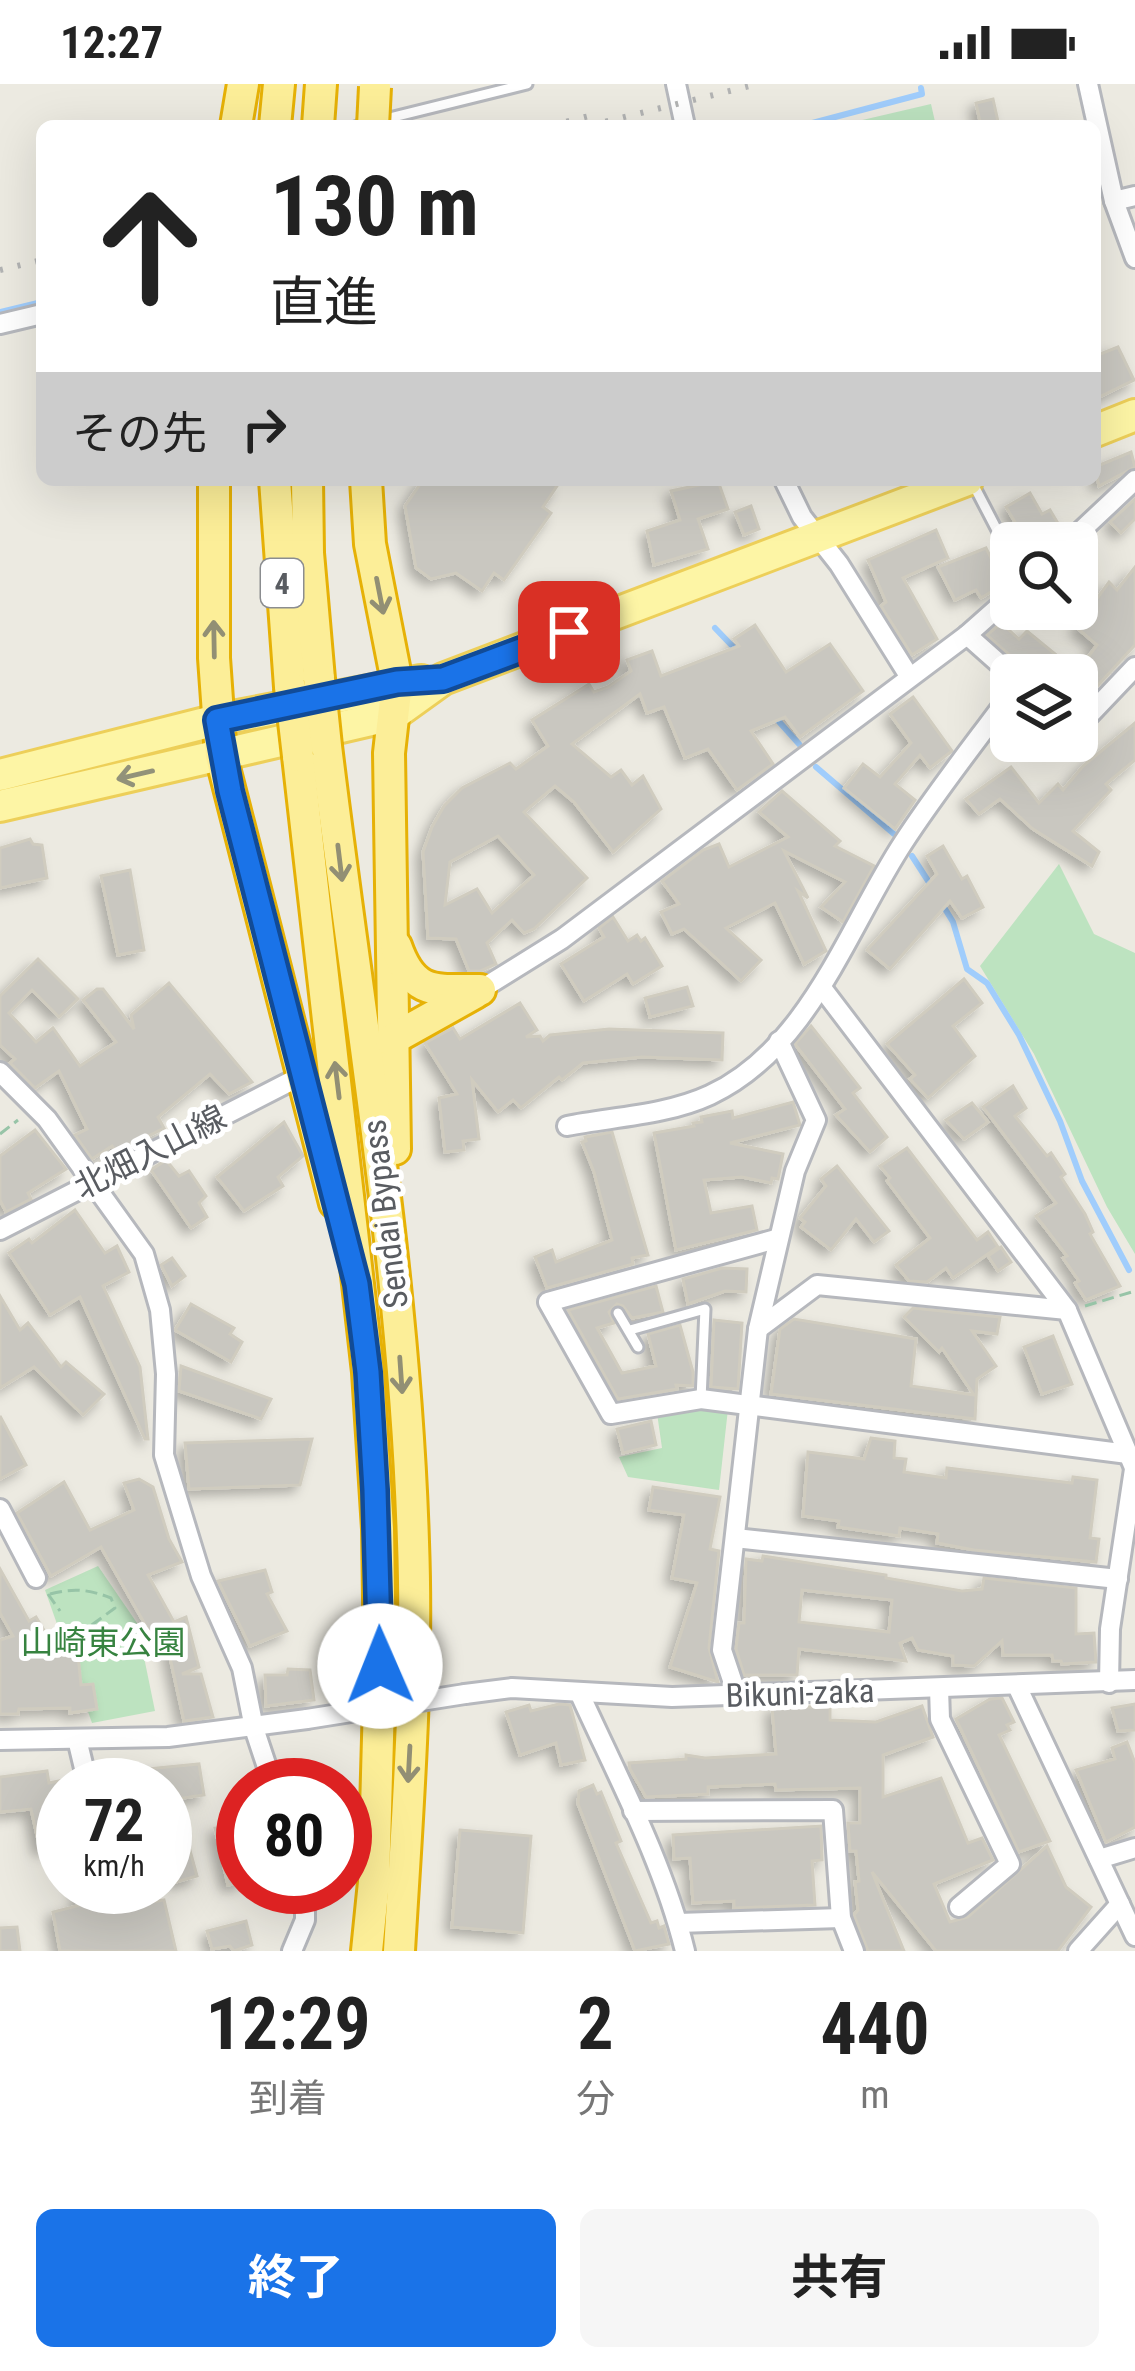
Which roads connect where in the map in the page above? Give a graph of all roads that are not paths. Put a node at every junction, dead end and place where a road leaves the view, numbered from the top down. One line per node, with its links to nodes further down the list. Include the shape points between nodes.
1 (279, 84): 6 (highway)
2 (527, 84): 8 (lane)
3 (676, 84): 9 (street)
4 (1088, 84): 10 (street)
5 (375, 85): 7 (highway, bridge)
6 (275, 120)
7 (374, 120)
8 (382, 120)
9 (685, 120)
10 (1098, 120)
11 (1101, 135): 13 (street)
12 (1135, 196): 13 (street)
13 (1114, 201): 14 (street)
14 (1135, 259)
15 (36, 315): 16 (street)
16 (0, 324)
17 (1135, 416): 18 (main road)
18 (1101, 429)
19 (1135, 480): 28 (street)
20 (214, 486): 40 (highway, one-way to 20)
21 (276, 486): 37 (highway, Sendai Bypass / 4)
22 (308, 486): 37 (highway, Sendai Bypass / 4)
23 (366, 486): 36 (highway, one-way to 36)
24 (787, 486): 29 (street)
25 (954, 486): 29 (main road)
26 (972, 486): 27 (lane)
27 (992, 522)
28 (1090, 522)
29 (819, 539): 34 (street); 35 (main road)
30 (990, 615): 31 (street)
31 (967, 635): 32 (street); 34 (street)
32 (990, 655)
33 (1135, 667): 38 (street)
34 (909, 676): 48 (street, via 562,939)
35 (443, 679): 36 (main road); 39 (main road)
36 (397, 682): 39 (highway); 40 (main road)
37 (305, 683): 42 (highway, Sendai Bypass / 4, bridge)
38 (1098, 706)
39 (393, 715): 43 (main road); 46 (highway)
40 (217, 720): 43 (highway); 44 (main road)
41 (990, 723): 47 (street, via 897,851)
42 (312, 751): 57 (highway, Sendai Bypass / 4, one-way to 42); 58 (highway, Sendai Bypass / 4, one-way to 58)
43 (221, 756): 45 (main road, one-way to 45); 52 (highway)
44 (0, 775)
45 (0, 806)
46 (393, 938): 48 (highway, via 404,970 422,986); 49 (highway)
47 (822, 988): 50 (street); 59 (street)
48 (480, 990): 49 (highway)
49 (391, 1040): 58 (highway)
50 (778, 1041): 53 (street, via 713,1094); 56 (street, via 815,1120)
51 (0, 1072): 54 (street)
52 (301, 1076): 54 (street, 北畑入山線); 57 (highway)
53 (567, 1126)
54 (92, 1182): 55 (street, 北畑入山線); 77 (street, via 144,1254 160,1310 164,1455 201,1576 242,1668)
55 (0, 1230)
56 (776, 1239): 61 (street); 64 (street, via 548,1302 611,1414)
57 (357, 1284): 92 (highway, Sendai Bypass / 4, via 380,1666)
58 (395, 1285): 93 (highway, Sendai Bypass / 4, one-way to 93, via 413,1543)
59 (1067, 1310): 61 (street, via 817,1285); 66 (street)
60 (618, 1313): 62 (lane)
61 (758, 1329): 65 (street)
62 (630, 1330): 63 (lane); 64 (lane, via 704,1309)
63 (638, 1347)
64 (700, 1399): 65 (street)
65 (752, 1404): 66 (street); 68 (street)
66 (1132, 1464): 69 (street)
67 (0, 1509): 70 (street)
68 (735, 1538): 69 (street); 76 (street, via 722,1650)
69 (1118, 1579): 72 (street)
70 (42, 1586)
71 (1135, 1680): 72 (street, Bikuni-zaka)
72 (1108, 1683): 73 (street, Bikuni-zaka)
73 (1017, 1686): 74 (street, Bikuni-zaka); 84 (street)
74 (939, 1688): 76 (street, Bikuni-zaka); 86 (street, via 940,1719 1010,1864)
75 (579, 1692): 76 (street, Bikuni-zaka); 77 (street, Bikuni-zaka, bridge, via 512,1688); 82 (street)
76 (737, 1695)
77 (254, 1728): 79 (street, Bikuni-zaka); 81 (street)
78 (0, 1739): 79 (street, Bikuni-zaka)
79 (77, 1739): 80 (street)
80 (82, 1758)
81 (265, 1758)
82 (633, 1811): 88 (street, via 832,1810); 89 (street)
83 (1135, 1848): 84 (street)
84 (1099, 1859): 85 (street)
85 (1120, 1904): 90 (street); 96 (street)
86 (959, 1907)
87 (305, 1914): 91 (street)
88 (841, 1918): 89 (street); 95 (street)
89 (678, 1923): 94 (street)
90 (1135, 1936)
91 (292, 1951)
92 (367, 1951)
93 (399, 1951)
94 (685, 1951)
95 (854, 1951)
96 (1078, 1951)

